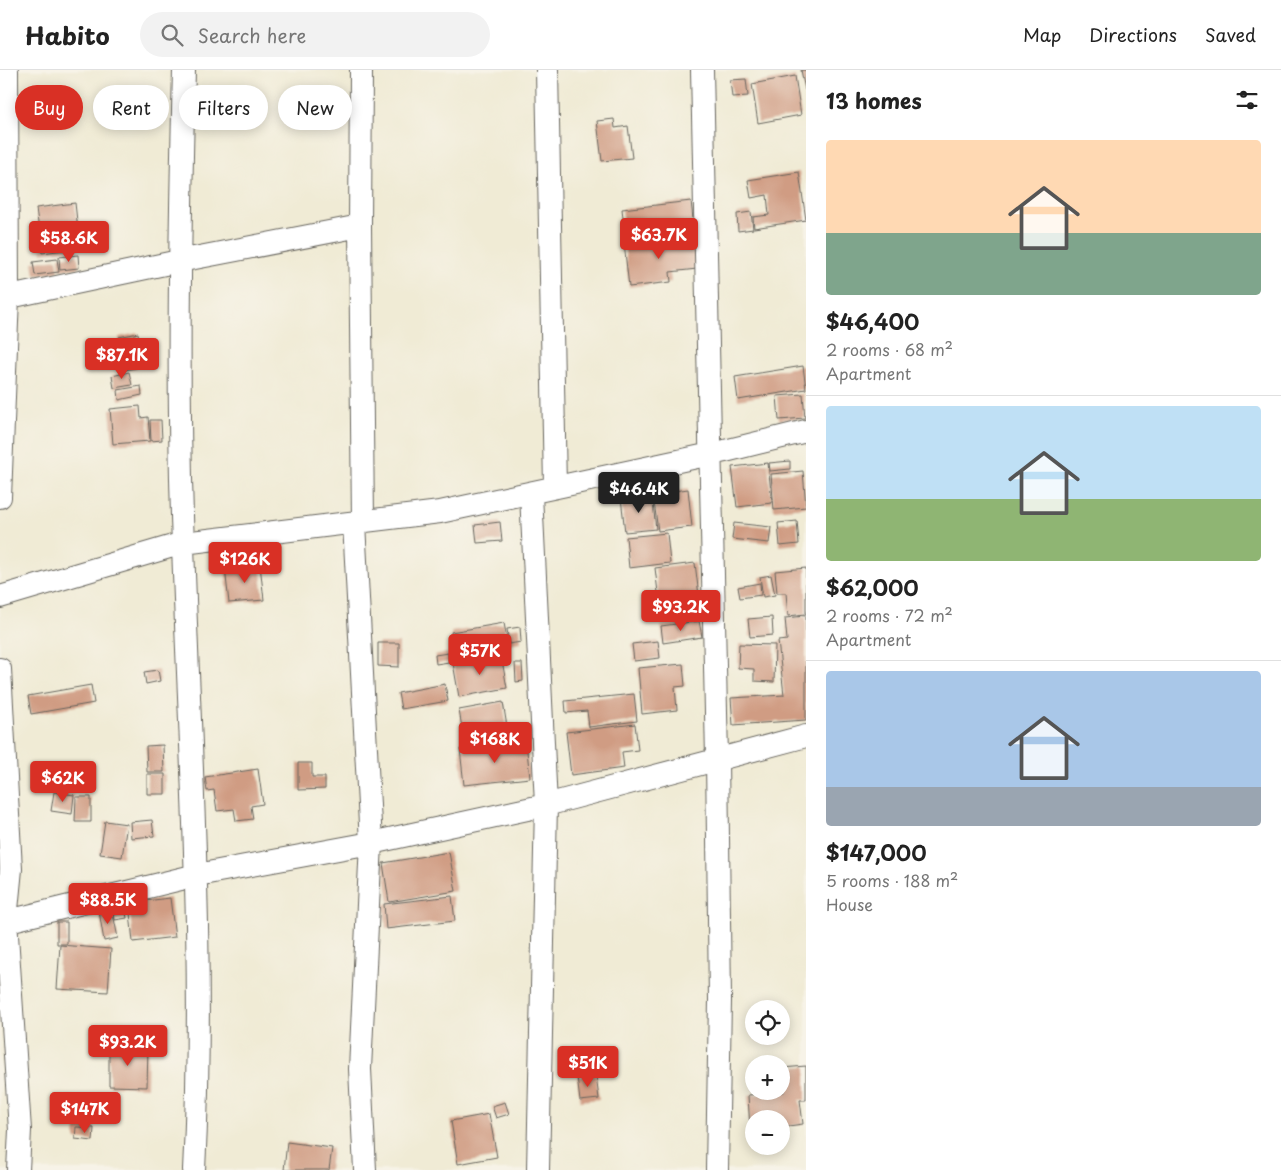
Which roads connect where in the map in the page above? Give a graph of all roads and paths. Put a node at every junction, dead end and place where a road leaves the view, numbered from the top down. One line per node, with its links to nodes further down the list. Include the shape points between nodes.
1 (7, 70): 8 (street)
2 (184, 70): 7 (street)
3 (361, 70): 6 (street)
4 (547, 70): 11 (street)
5 (702, 70): 10 (street)
6 (360, 226): 7 (street); 14 (street)
7 (179, 261): 8 (street); 15 (street)
8 (4, 298): 13 (street)
9 (806, 431): 10 (street)
10 (709, 455): 11 (street); 19 (street)
11 (555, 487): 12 (street)
12 (531, 494): 14 (street, via 440,512); 20 (street)
13 (0, 497)
14 (359, 522): 15 (street); 21 (street)
15 (183, 543): 16 (street); 22 (street)
16 (0, 597)
17 (0, 669): 23 (street, via 11,869)
18 (806, 736): 19 (street)
19 (717, 758): 20 (street); 28 (street, via 720,1000)
20 (546, 805): 21 (street); 27 (street)
21 (372, 843): 22 (street); 26 (street, via 360,1069)
22 (197, 875): 23 (street); 25 (street, via 198,1098)
23 (3, 922): 24 (street, via 20,1130)
24 (18, 1170)
25 (194, 1170)
26 (365, 1170)
27 (538, 1170)
28 (717, 1170)

